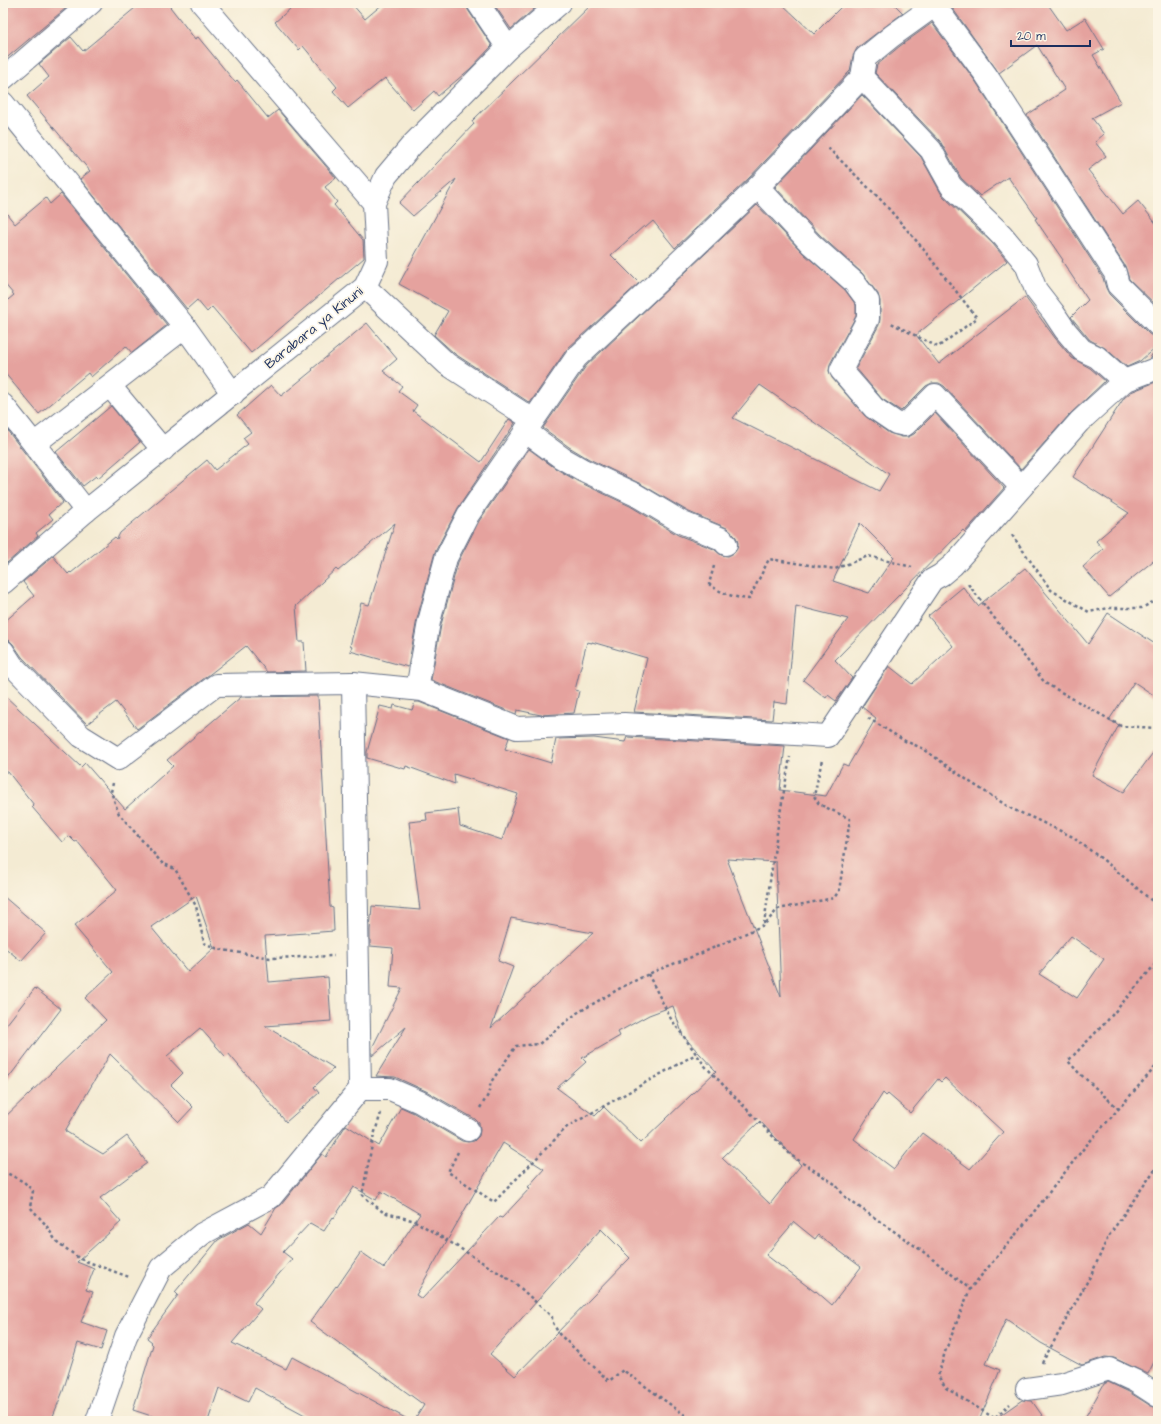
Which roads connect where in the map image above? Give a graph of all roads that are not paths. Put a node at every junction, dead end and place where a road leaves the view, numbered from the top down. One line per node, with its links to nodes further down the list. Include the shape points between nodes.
1 (91, 3): 8 (street)
2 (202, 3): 11 (street)
3 (478, 3): 6 (street)
4 (560, 3): 6 (street, Barabara ya Kinuni)
5 (936, 4): 7 (street, via 865,58); 13 (street, via 1031,143 1115,273 1118,285)
6 (508, 48): 11 (street, Barabara ya Kinuni, via 412,145 386,176)
7 (862, 77): 10 (street); 16 (street, via 931,150 951,186 1002,234 1026,264 1036,290 1082,350 1097,357)
8 (3, 79)
9 (3, 102): 14 (street)
10 (758, 187): 20 (street, via 576,358); 23 (street, via 811,244 854,282 868,301 868,319 841,370 874,408 896,424 905,425 934,395)
11 (374, 203): 12 (street, Barabara ya Kinuni, via 376,261)
12 (365, 287): 18 (street, Barabara ya Kinuni); 20 (street, via 447,364)
13 (1158, 325)
14 (185, 327): 17 (street); 18 (street)
15 (1158, 368): 16 (street)
16 (1124, 381): 23 (street, via 1079,422)
17 (110, 386): 21 (street); 22 (street)
18 (233, 394): 22 (street, Barabara ya Kinuni)
19 (3, 405): 21 (street)
20 (529, 426): 25 (street, via 562,458 636,495 682,523 722,539); 29 (street, via 468,515 446,558 428,622)
21 (34, 444): 24 (street)
22 (163, 450): 24 (street, Barabara ya Kinuni)
23 (1021, 487): 29 (street, via 947,570 932,580 828,736 624,724 517,728)
24 (86, 511): 26 (street, Barabara ya Kinuni)
25 (726, 544)
26 (3, 583)
27 (3, 651): 28 (street, via 12,665 81,736 118,759 216,685)
28 (353, 683): 29 (street); 30 (street)
29 (417, 689)
30 (360, 1089): 31 (street, via 390,1089 420,1102); 34 (street, via 271,1197 202,1234 161,1268 126,1336)
31 (468, 1130)
32 (1027, 1389): 33 (street, via 1062,1384 1109,1369 1135,1380)
33 (1158, 1396)
34 (97, 1421)

